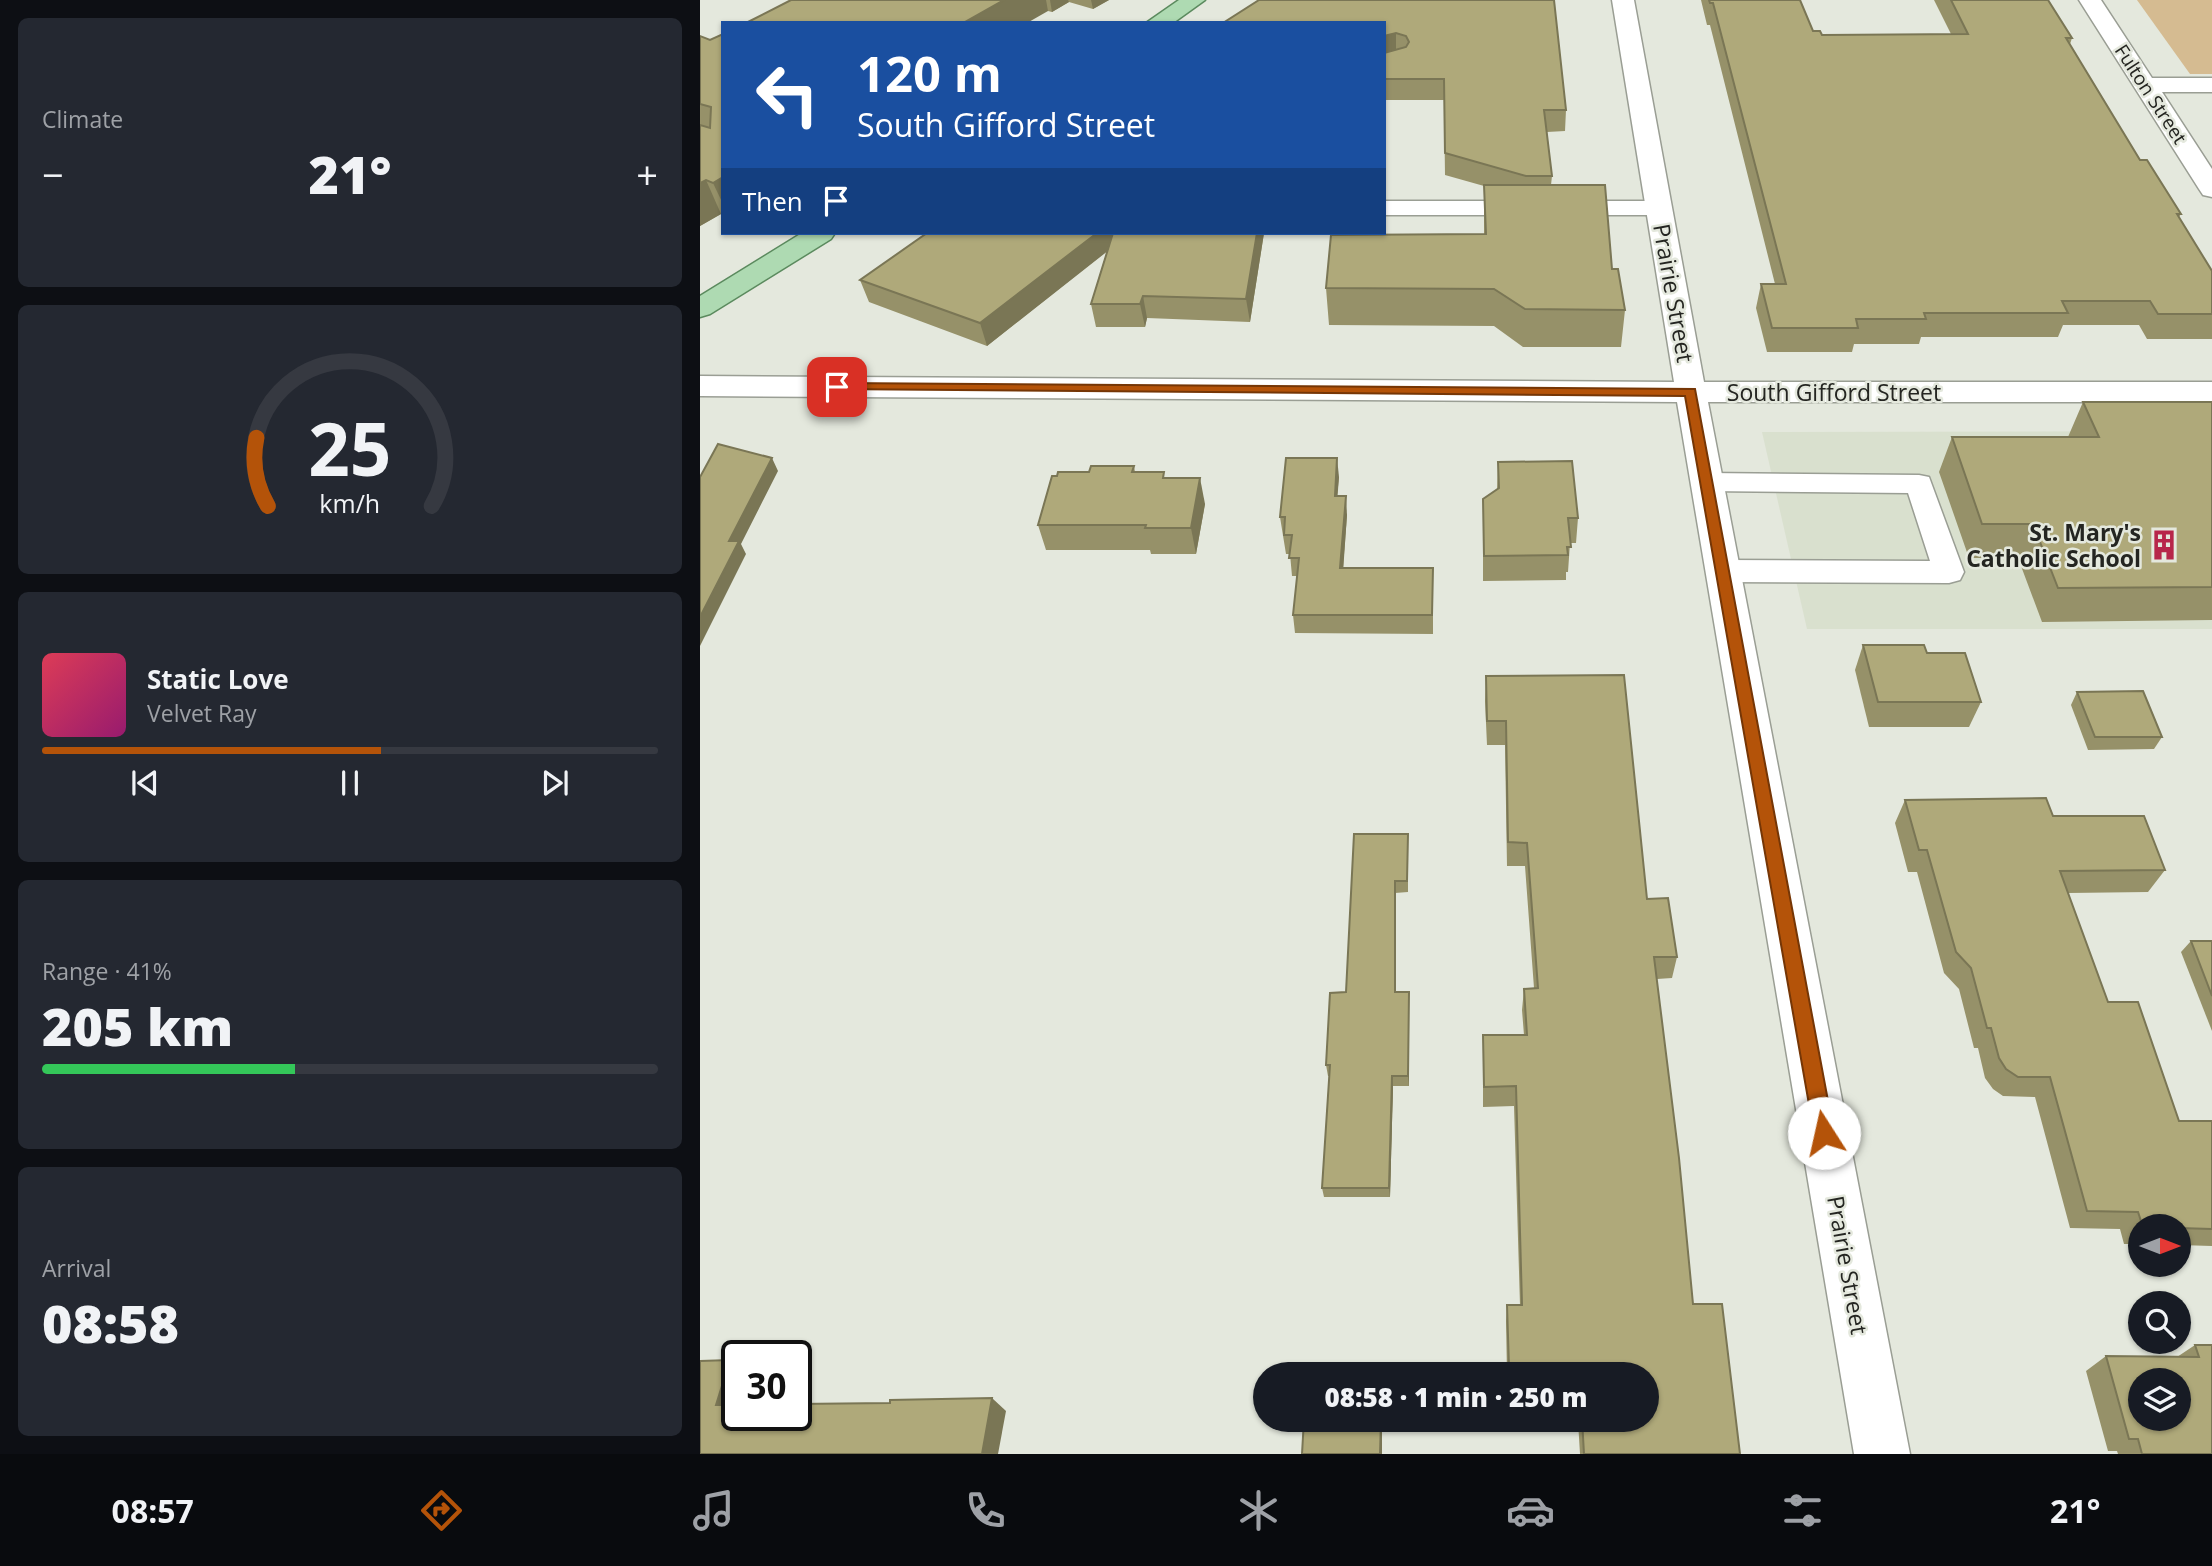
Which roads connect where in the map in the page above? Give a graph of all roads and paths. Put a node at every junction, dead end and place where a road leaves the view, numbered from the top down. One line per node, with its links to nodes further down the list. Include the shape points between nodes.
1 (1194, 0): 4 (main road)
2 (1623, 0): 9 (street, Prairie Street)
3 (2090, 0): 5 (street, Fulton Street)
4 (1160, 21)
5 (2144, 85): 6 (street); 7 (street, Fulton Street)
6 (2212, 85)
7 (2212, 189)
8 (1386, 208): 9 (lane)
9 (1659, 208): 13 (street, Prairie Street)
10 (818, 235): 11 (main road)
11 (700, 308)
12 (700, 386): 13 (street, South Gifford Street)
13 (1691, 392): 14 (street, South Gifford Street); 15 (street, Prairie Street)
14 (2212, 392)
15 (1706, 482): 16 (street, Prairie Street); 16 (lane, via 1919,484 1949,572)
16 (1723, 571): 17 (street, Prairie Street)
17 (1882, 1454)

